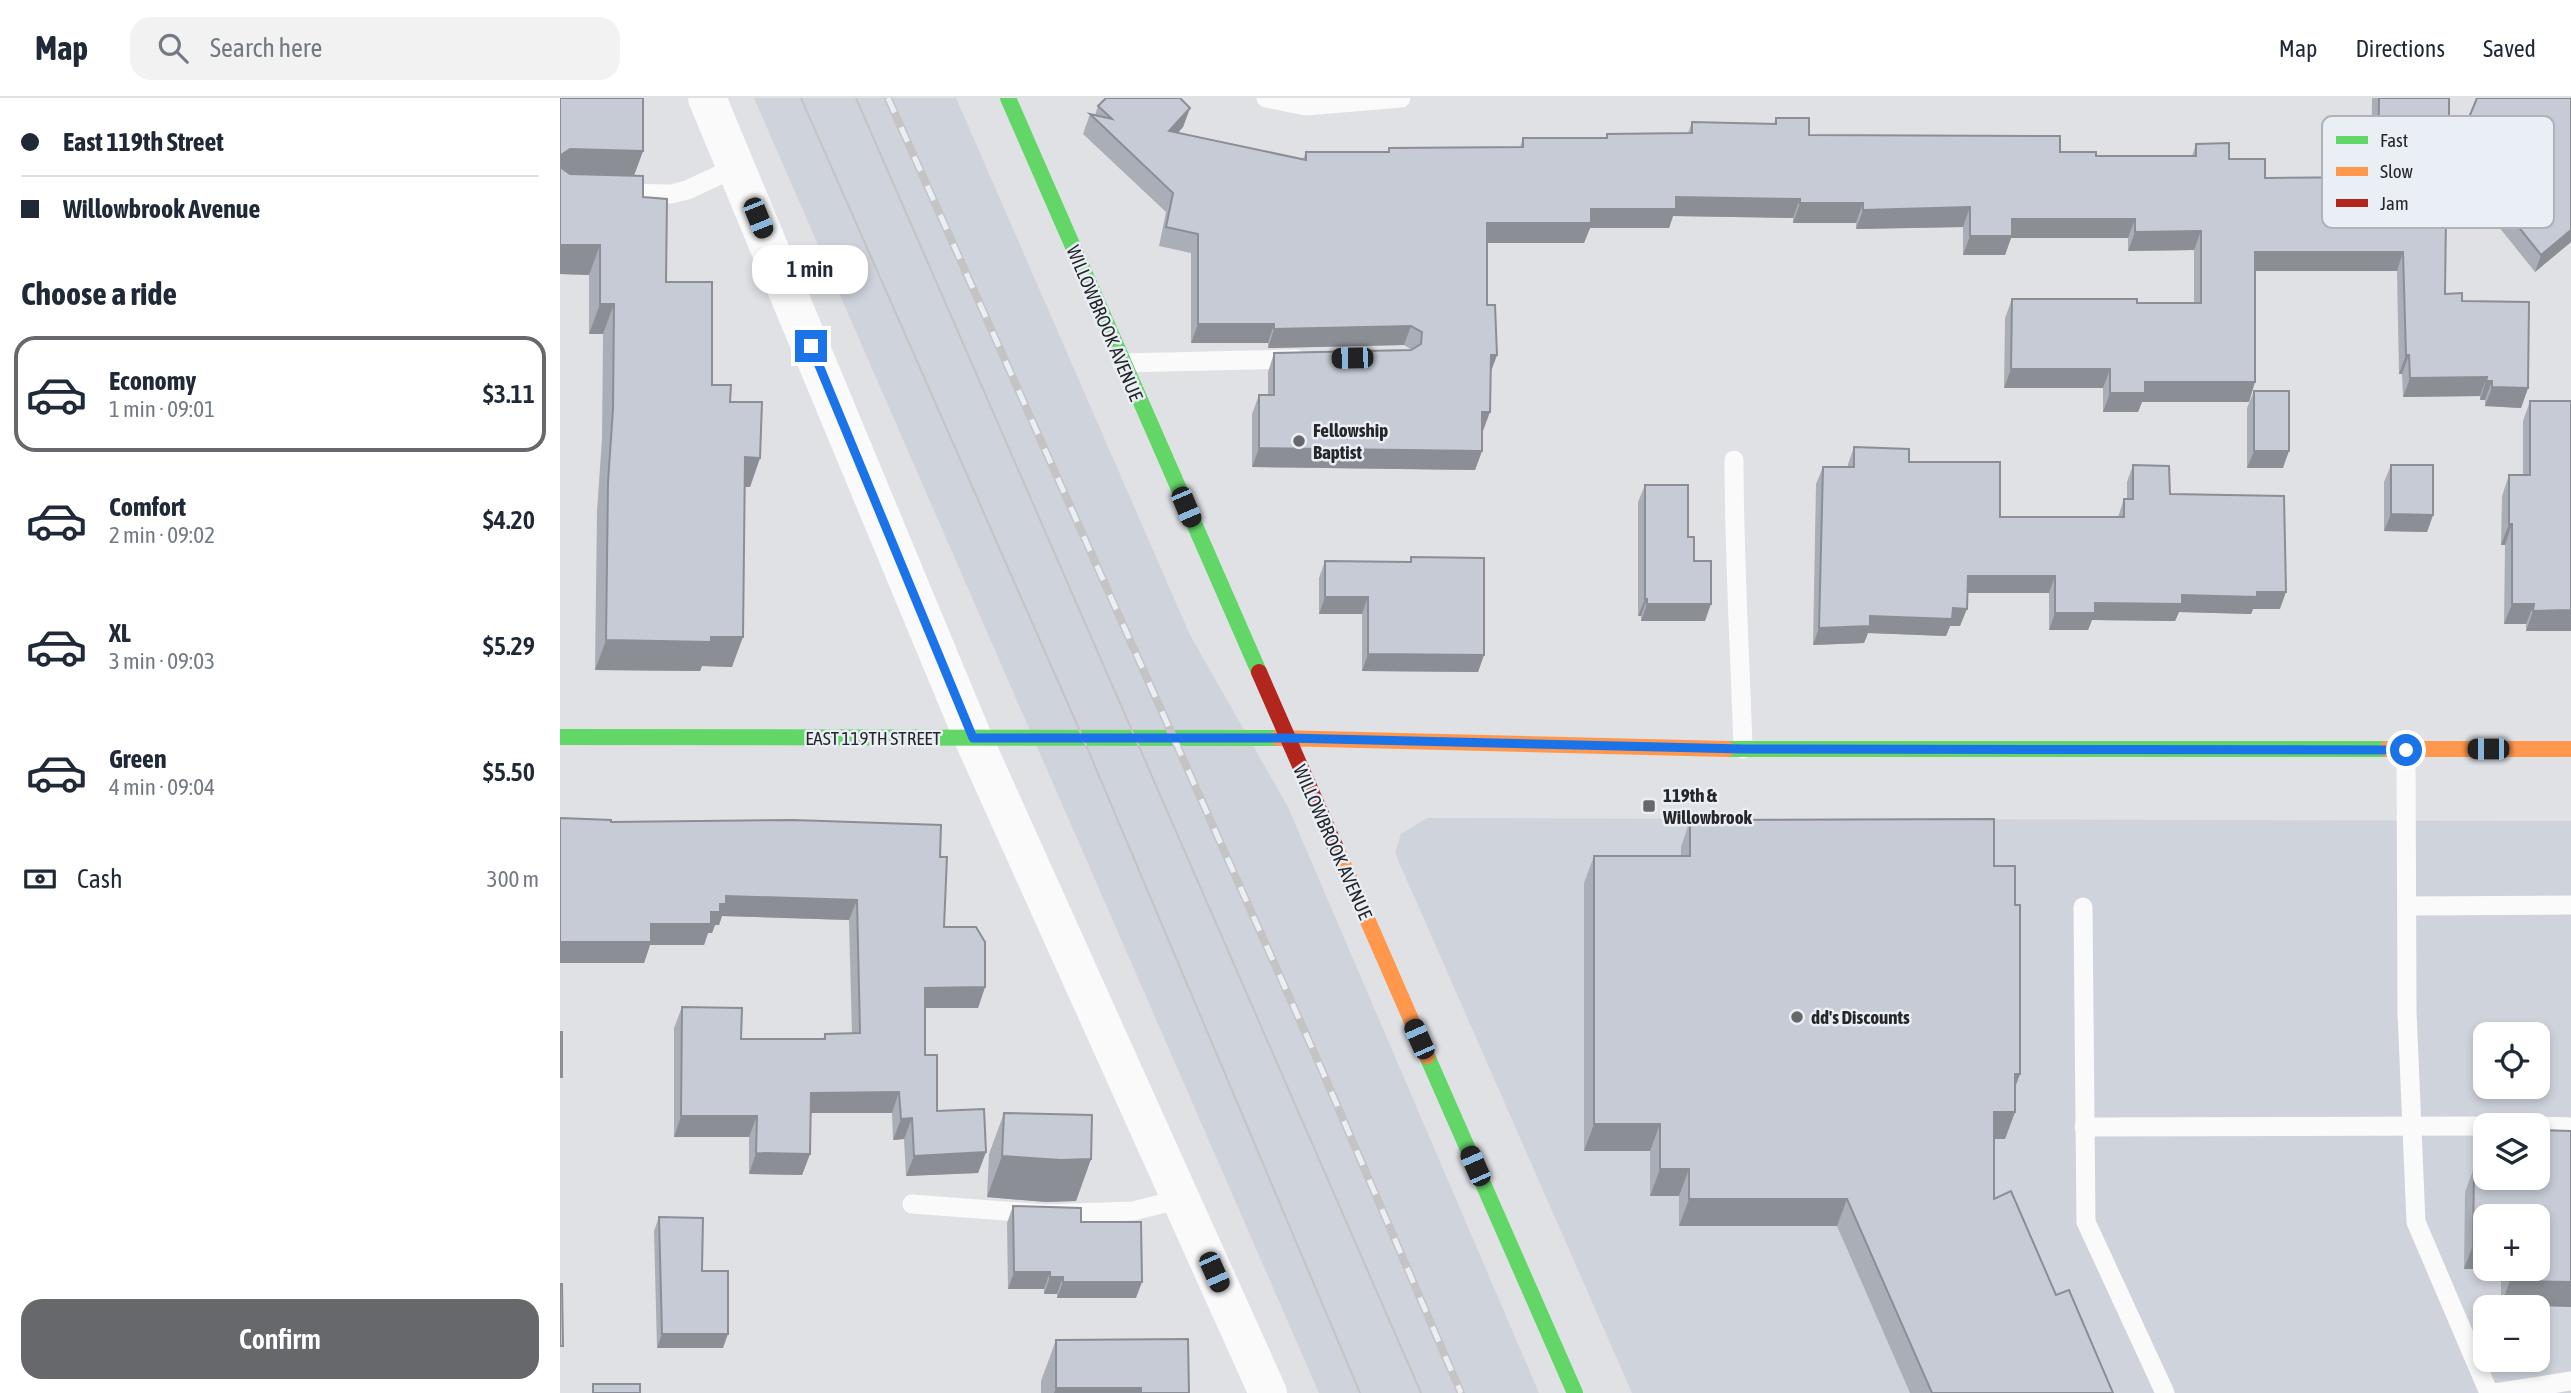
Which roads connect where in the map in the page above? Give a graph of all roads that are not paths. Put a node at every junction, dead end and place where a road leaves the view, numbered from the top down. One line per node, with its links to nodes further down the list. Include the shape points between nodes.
1 (707, 98): 5 (street)
2 (1007, 98): 8 (street, WILLOWBROOK AVENUE)
3 (1266, 98): 4 (lane, via 1306,106)
4 (1401, 98)
5 (737, 167): 6 (lane, via 671,194); 11 (street)
6 (602, 192)
7 (1320, 358): 8 (lane)
8 (1122, 363): 12 (street, WILLOWBROOK AVENUE)
9 (1734, 460): 13 (lane)
10 (560, 737): 11 (street, EAST 119TH STREET)
11 (973, 738): 12 (street, EAST 119TH STREET); 24 (street)
12 (1287, 738): 13 (street, EAST 119TH STREET); 28 (street, WILLOWBROOK AVENUE)
13 (1743, 749): 15 (street, EAST 119TH STREET)
14 (2571, 749): 15 (street, EAST 119TH STREET)
15 (2406, 750): 17 (lane)
16 (2571, 905): 17 (lane)
17 (2407, 906): 19 (lane)
18 (2083, 907): 22 (lane)
19 (2413, 1126): 20 (lane); 22 (lane); 30 (lane, via 2416,1222)
20 (2473, 1126)
21 (2550, 1126): 23 (lane)
22 (2084, 1127): 29 (lane, via 2086,1222)
23 (2571, 1127)
24 (1181, 1199): 25 (lane, via 1133,1211 1046,1214); 27 (street)
25 (912, 1204)
26 (2571, 1381): 30 (lane)
27 (1268, 1393)
28 (1574, 1393)
29 (2165, 1393)
30 (2492, 1393)

